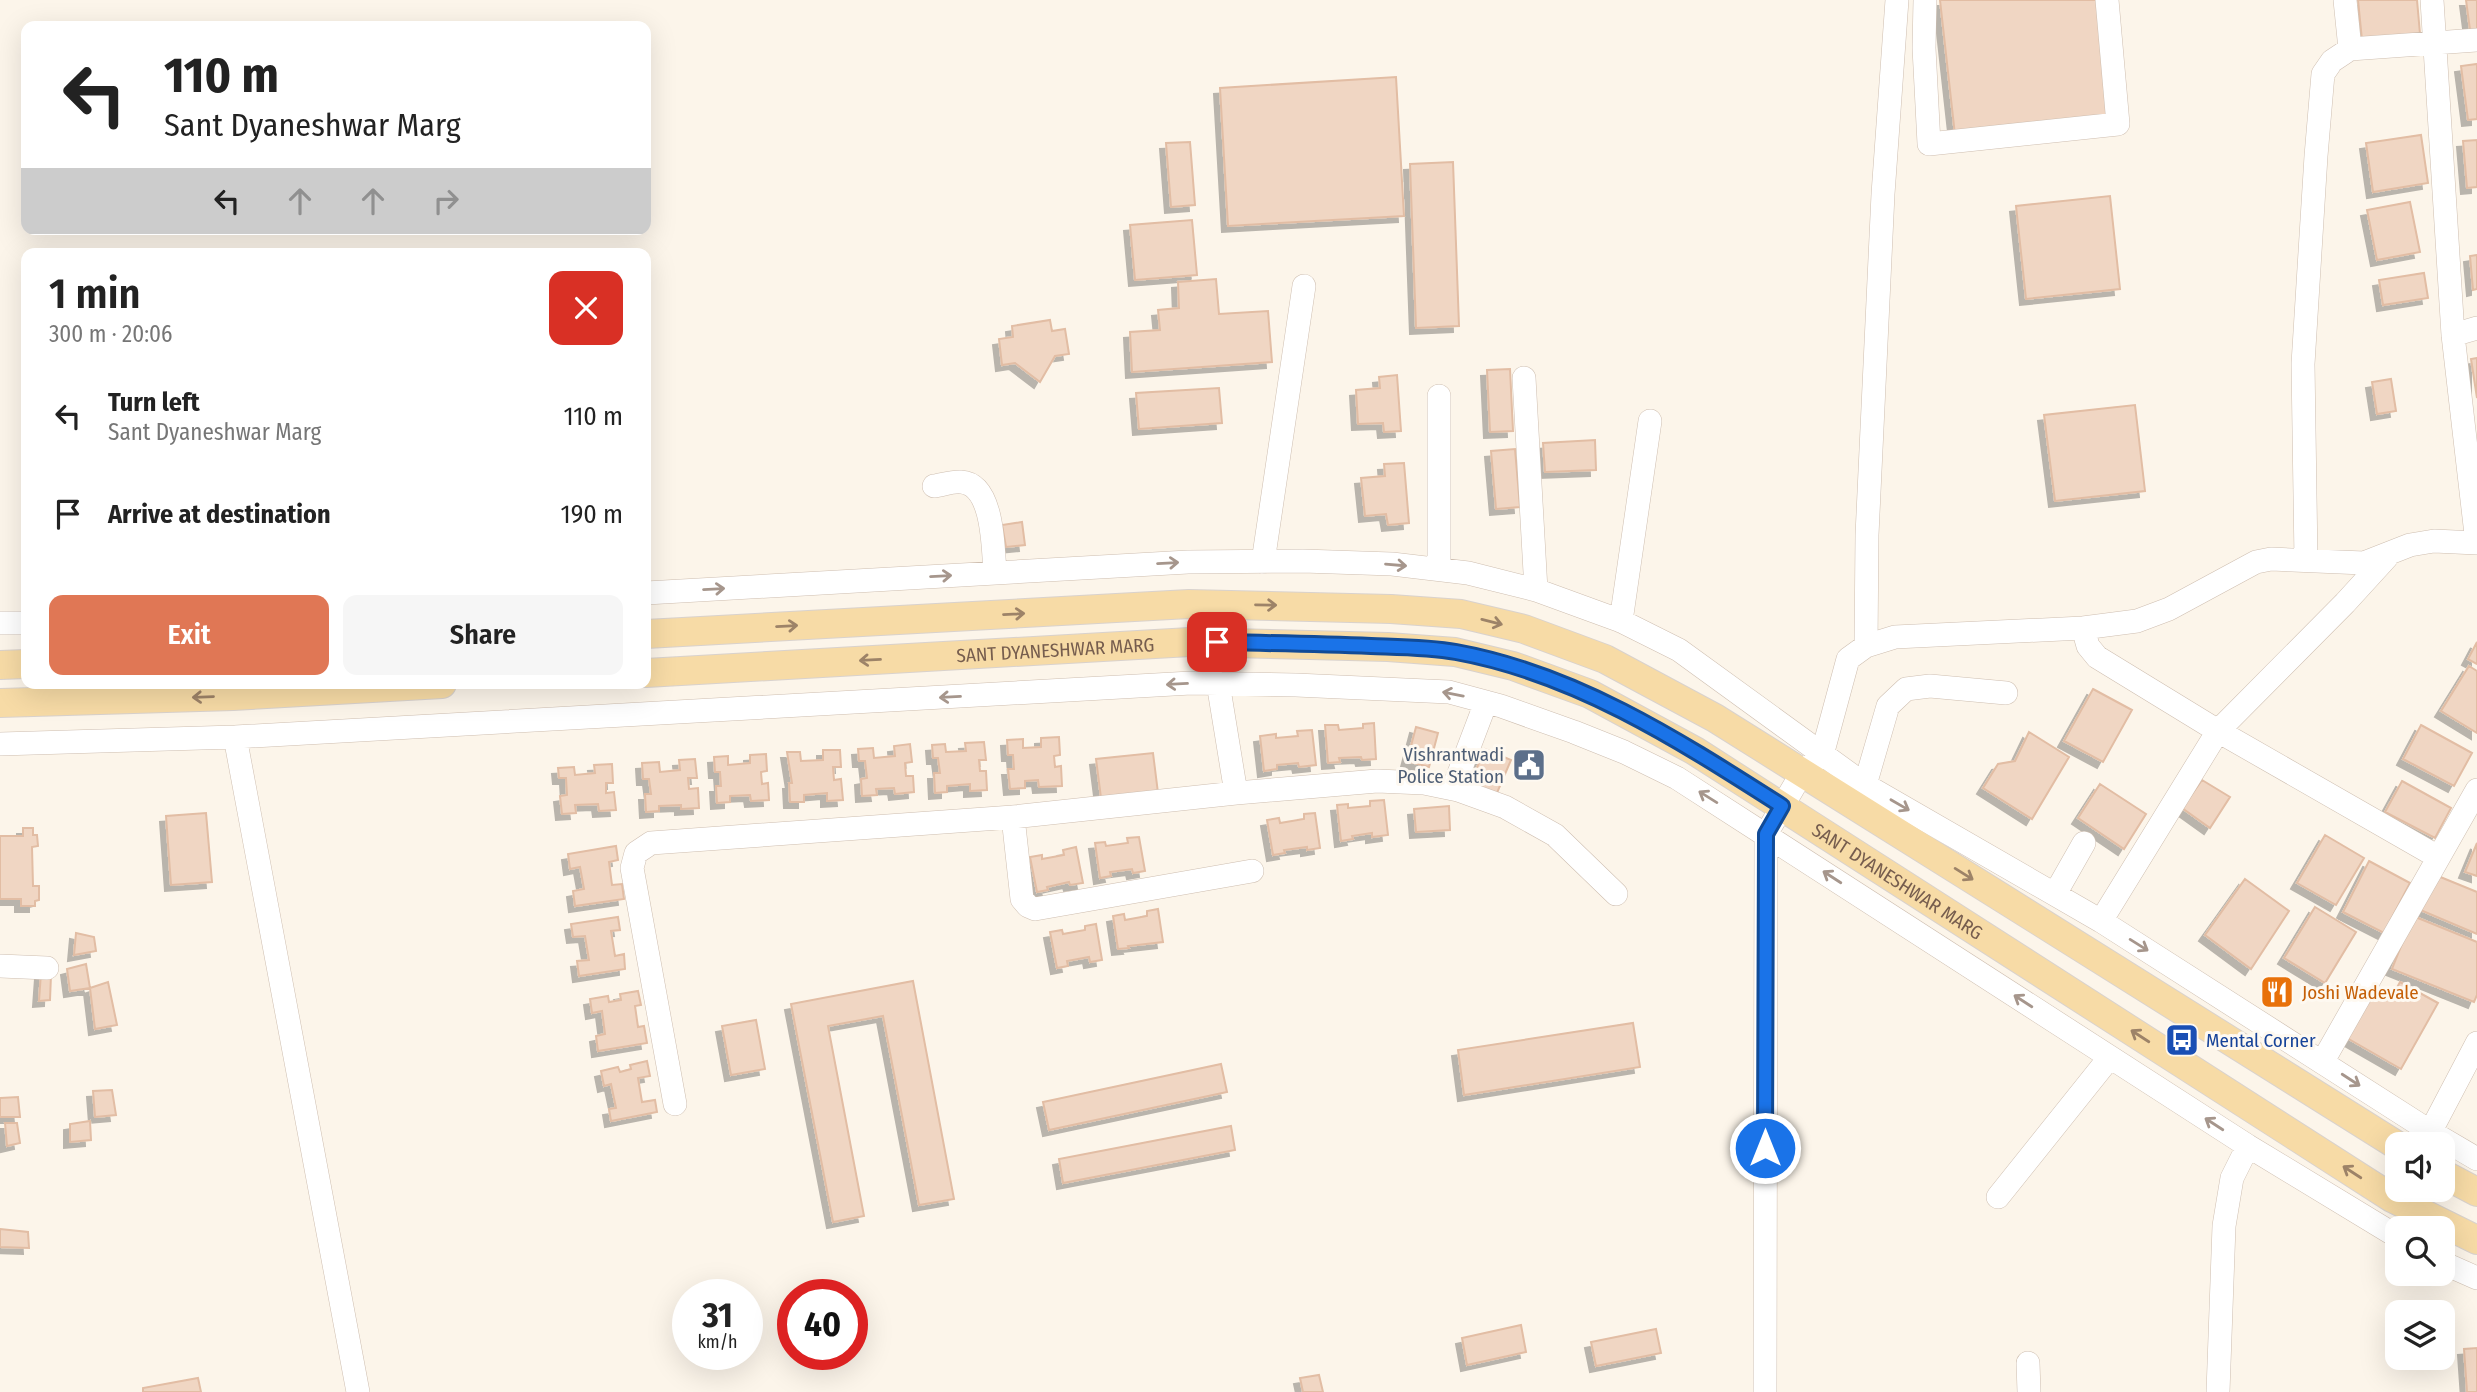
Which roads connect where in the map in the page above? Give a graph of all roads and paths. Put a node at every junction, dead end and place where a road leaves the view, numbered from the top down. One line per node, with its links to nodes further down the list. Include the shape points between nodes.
1 (1897, 0): 8 (street)
2 (1925, 0): 9 (street)
3 (2107, 0): 9 (street, via 2118,124 1929,144)
4 (2345, 0): 10 (street)
5 (2432, 0): 7 (street)
6 (2477, 40): 7 (street)
7 (2434, 42): 10 (street); 13 (street)
8 (1895, 48): 9 (street); 31 (street, via 1883,194)
9 (1924, 48)
10 (2350, 49): 20 (street, via 2323,74 2303,364)
11 (1304, 286): 21 (street)
12 (2477, 328): 13 (street)
13 (2453, 335): 18 (street)
14 (1524, 378): 24 (street)
15 (1439, 396): 22 (street)
16 (1650, 421): 26 (street)
17 (934, 486): 23 (street, via 962,481 979,494 988,508)
18 (2477, 543): 19 (street, via 2434,541)
19 (2388, 555): 20 (street, via 2364,563); 40 (street)
20 (2305, 560): 29 (street, via 2256,562 2155,616)
21 (1263, 562): 22 (street, one-way to 22); 23 (street, one-way to 21)
22 (1439, 569): 24 (street)
23 (995, 573): 25 (street, one-way to 23)
24 (1536, 590): 26 (street)
25 (651, 593)
26 (1621, 621): 43 (street, via 1679,650 1740,692)
27 (21, 622): 28 (street)
28 (0, 623)
29 (2083, 628): 31 (street, via 1895,637); 40 (street, via 2097,657)
30 (651, 634): 43 (main road, SANT DYANESHWAR MARG, one-way to 43, via 1189,604 1461,614 1524,629 1605,659)
31 (1866, 646): 43 (street, via 1848,659)
32 (21, 664): 33 (main road)
33 (0, 665)
34 (651, 673): 48 (main road, SANT DYANESHWAR MARG, one-way to 34, via 1684,744 1590,694 1513,666 1455,652 1190,642)
35 (1218, 683): 38 (street, one-way to 35, via 1449,692); 41 (street, one-way to 41); 47 (street)
36 (355, 689): 39 (main road, one-way to 39)
37 (2006, 693): 44 (street, via 1930,686 1906,690 1888,706)
38 (1486, 702): 45 (street); 50 (street, one-way to 38, via 1624,751)
39 (0, 703)
40 (2218, 731): 52 (street); 56 (street)
41 (235, 737): 42 (street); 81 (street)
42 (0, 744)
43 (1812, 764): 44 (street); 48 (street); 65 (main road, SANT DYANESHWAR MARG, one-way to 65)
44 (1865, 785): 55 (street, one-way to 55)
45 (1453, 789): 47 (street, via 1377,781); 54 (street, via 1505,807 1555,835)
46 (2477, 790): 52 (street)
47 (1236, 793): 49 (street)
48 (1782, 806): 50 (street); 70 (main road, SANT DYANESHWAR MARG, one-way to 48)
49 (1013, 817): 53 (street, via 1022,898 1035,909); 62 (street, via 651,843 636,853 632,868)
50 (1766, 834): 60 (street, one-way to 50); 82 (street)
51 (2084, 844): 55 (street)
52 (2438, 857): 61 (street)
53 (1252, 871)
54 (1616, 894)
55 (2055, 894): 56 (street)
56 (2101, 921): 61 (street, one-way to 61)
57 (0, 967): 58 (street)
58 (47, 968)
59 (2477, 1042): 64 (street)
60 (2110, 1057): 66 (street, one-way to 60); 72 (street)
61 (2323, 1061): 63 (street, one-way to 63)
62 (675, 1104)
63 (2419, 1132)
64 (2430, 1132)
65 (2385, 1138)
66 (2248, 1146): 75 (street); 84 (street, via 2232,1178 2224,1226)
67 (2455, 1150): 68 (street)
68 (2477, 1159)
69 (2455, 1180): 71 (main road)
70 (2385, 1185)
71 (2477, 1192)
72 (1998, 1197)
73 (2389, 1202): 75 (street)
74 (2413, 1202): 77 (main road, SANT DYANESHWAR MARG)
75 (2377, 1224): 76 (street)
76 (2385, 1229)
77 (2477, 1240)
78 (2455, 1268): 79 (street)
79 (2477, 1278)
80 (2028, 1363): 83 (street)
81 (358, 1392)
82 (1765, 1392)
83 (2029, 1392)
84 (2218, 1392)

